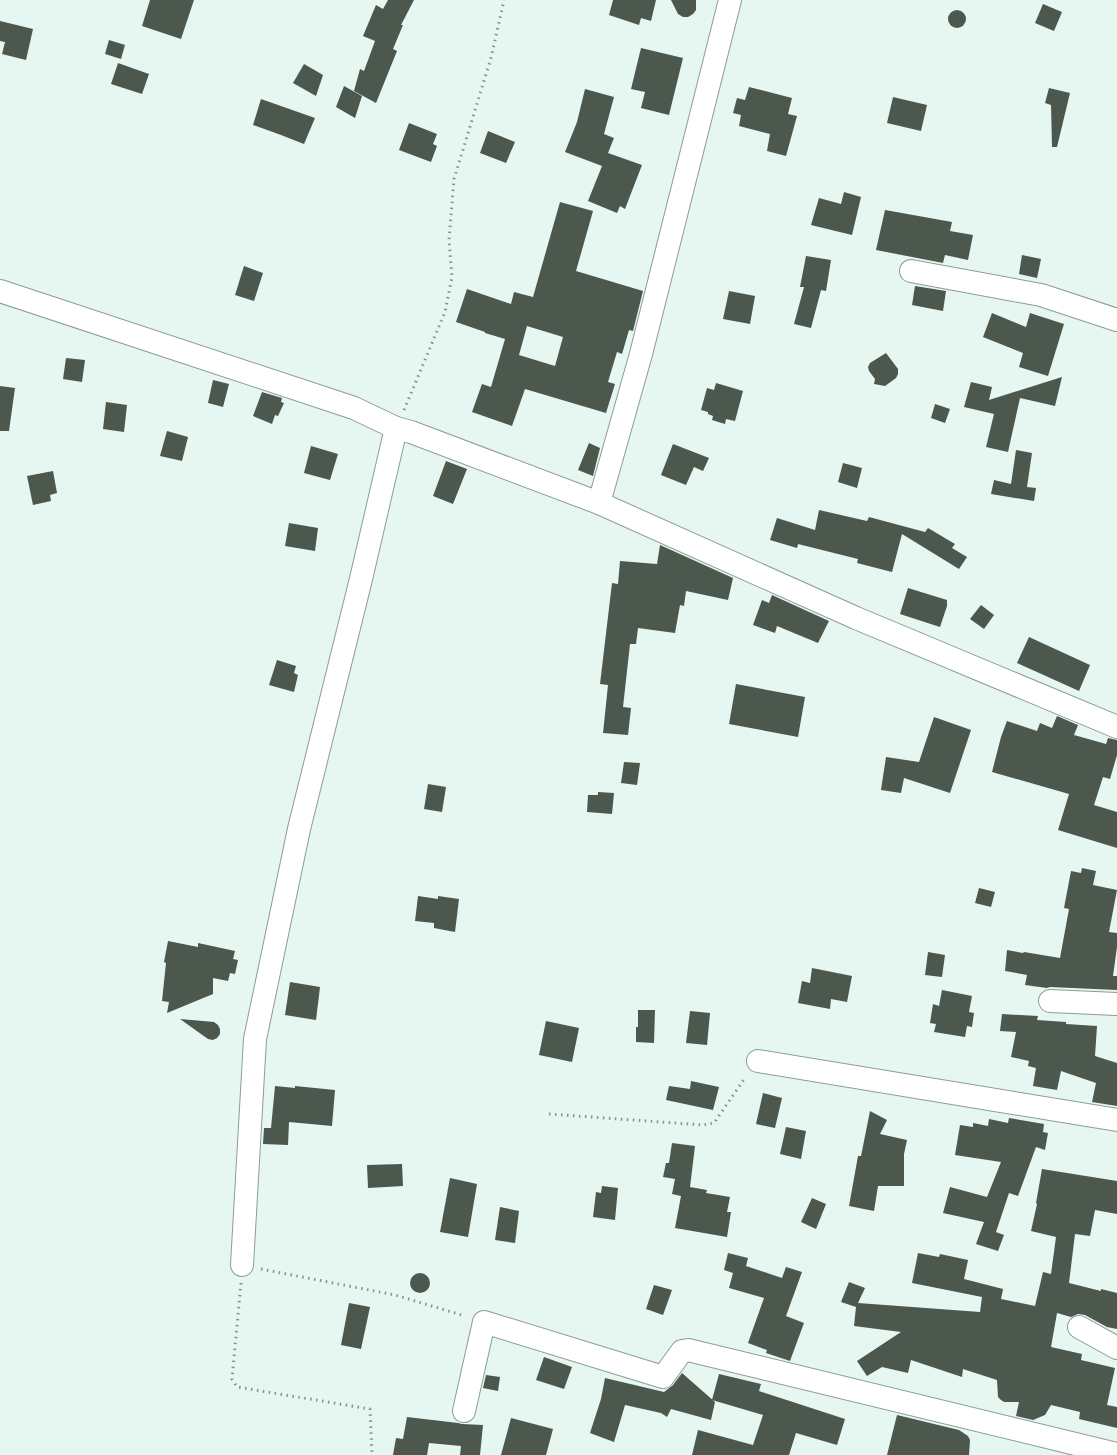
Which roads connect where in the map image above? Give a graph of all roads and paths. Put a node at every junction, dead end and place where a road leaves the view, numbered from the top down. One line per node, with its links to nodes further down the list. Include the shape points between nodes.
1 (504, 0): 6 (path, via 491,58 454,179 449,240 452,277 445,312)
2 (730, 0): 7 (street, via 641,354)
3 (912, 271): 5 (street, via 1041,295)
4 (0, 291): 6 (street, via 354,408)
5 (1117, 320)
6 (396, 428): 7 (street); 14 (street, via 299,830 255,1039)
7 (599, 503): 8 (street, via 856,618)
8 (1117, 727)
9 (1050, 1001): 10 (street)
10 (1117, 1004)
11 (758, 1061): 12 (path, via 756,1073 743,1081 714,1123); 13 (street)
12 (549, 1114)
13 (1117, 1120)
14 (242, 1265): 15 (path, via 395,1295); 20 (path, via 232,1378 237,1387 370,1409)
15 (484, 1322): 18 (street); 19 (street, via 663,1377 677,1356 688,1350)
16 (1079, 1327): 17 (street)
17 (1117, 1348)
18 (464, 1412)
19 (1117, 1454)
20 (372, 1455)

